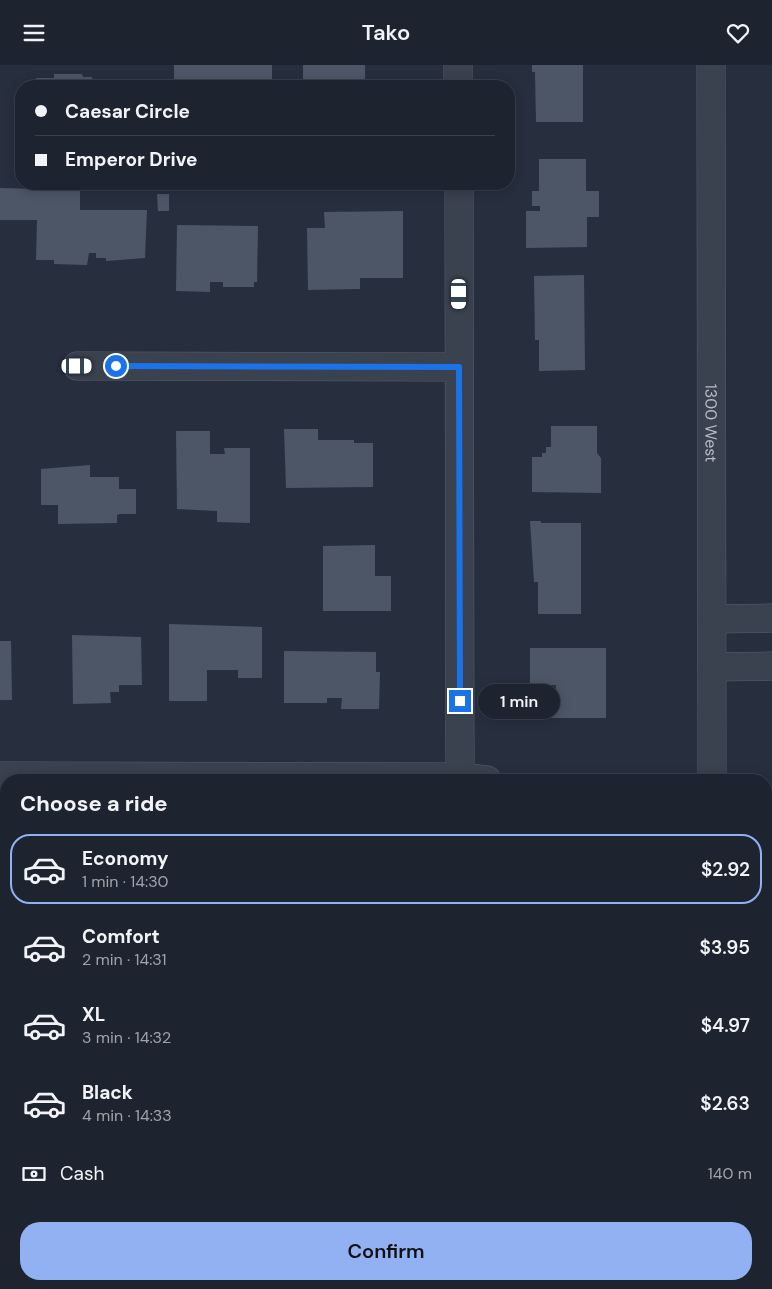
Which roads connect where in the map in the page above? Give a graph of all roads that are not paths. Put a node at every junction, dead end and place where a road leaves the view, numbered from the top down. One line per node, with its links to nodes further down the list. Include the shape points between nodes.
1 (458, 65): 3 (street)
2 (711, 65): 8 (street, 1300 West)
3 (458, 80)
4 (459, 190): 6 (street)
5 (77, 366): 6 (street)
6 (459, 367): 11 (street)
7 (772, 618): 8 (street)
8 (712, 619): 10 (street, 1300 West)
9 (772, 666): 10 (street)
10 (712, 667): 12 (street, 1300 West)
11 (460, 774)
12 (712, 774)

